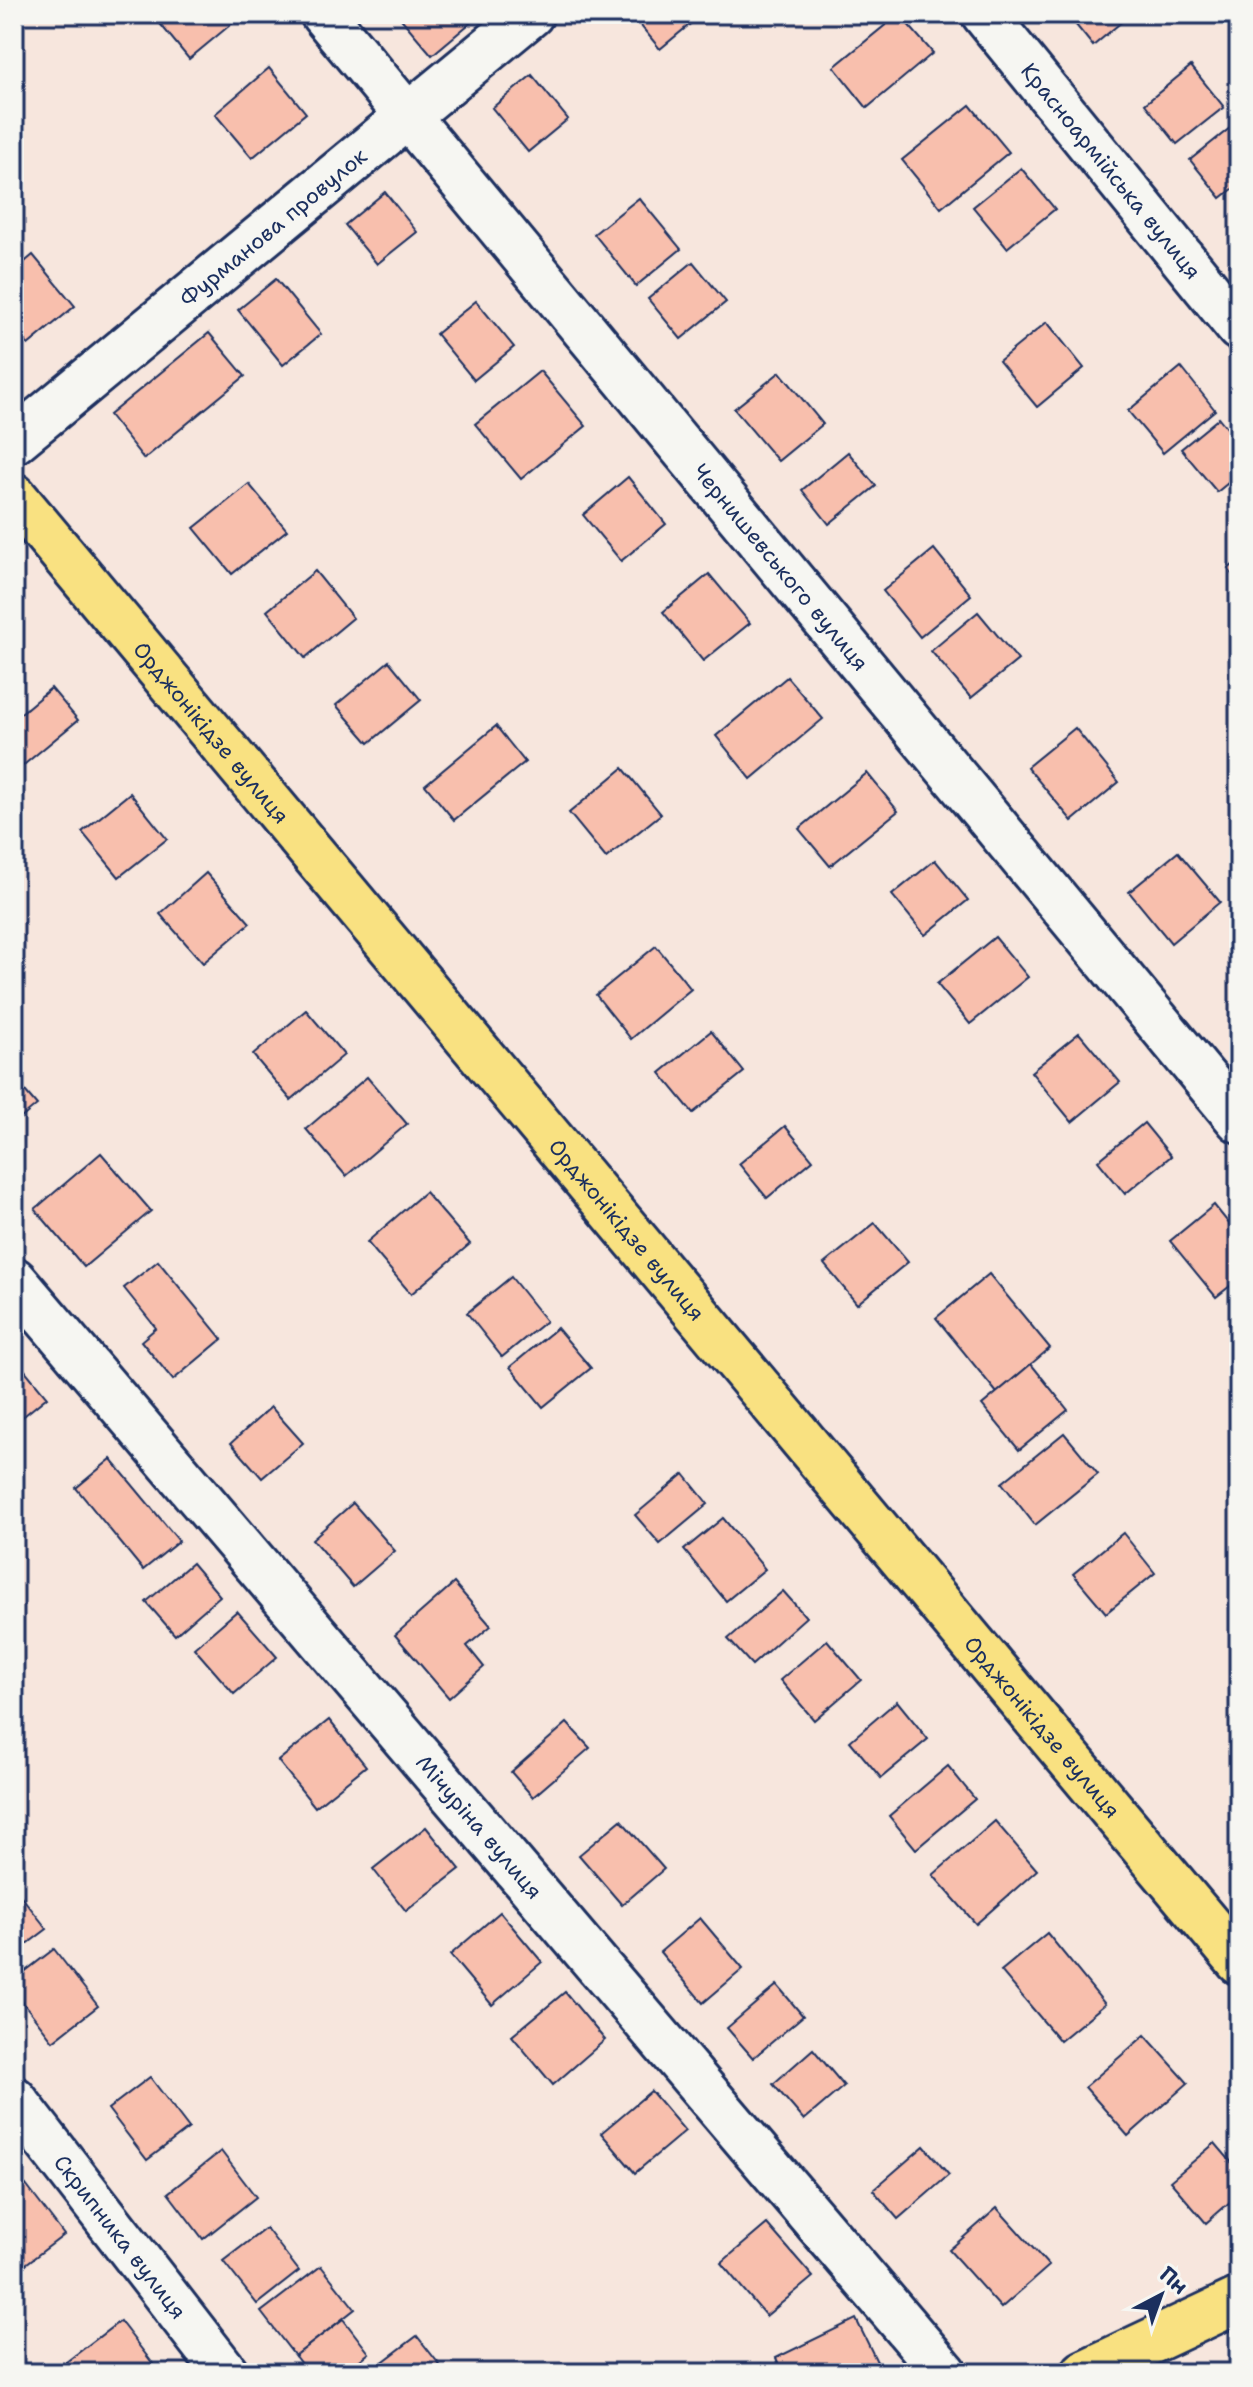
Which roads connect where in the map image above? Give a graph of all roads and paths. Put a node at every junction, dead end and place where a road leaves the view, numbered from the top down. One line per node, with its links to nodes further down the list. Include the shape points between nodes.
1 (323, 14): 4 (street, Чернишевського вулиця)
2 (531, 14): 4 (street, Фурманова провулок)
3 (984, 14): 5 (street, Красноармійська вулиця)
4 (407, 115): 6 (street, Фурманова провулок); 8 (street, Чернишевського вулиця)
5 (1239, 328)
6 (14, 441)
7 (14, 496): 10 (main road, Орджонікідзе вулиця)
8 (1239, 1120)
9 (14, 1280): 14 (street, Мічуріна вулиця)
10 (1239, 1962)
11 (14, 2099): 13 (street, Скрипника вулиця)
12 (1239, 2300): 15 (main road)
13 (226, 2373)
14 (945, 2373)
15 (1084, 2373)

